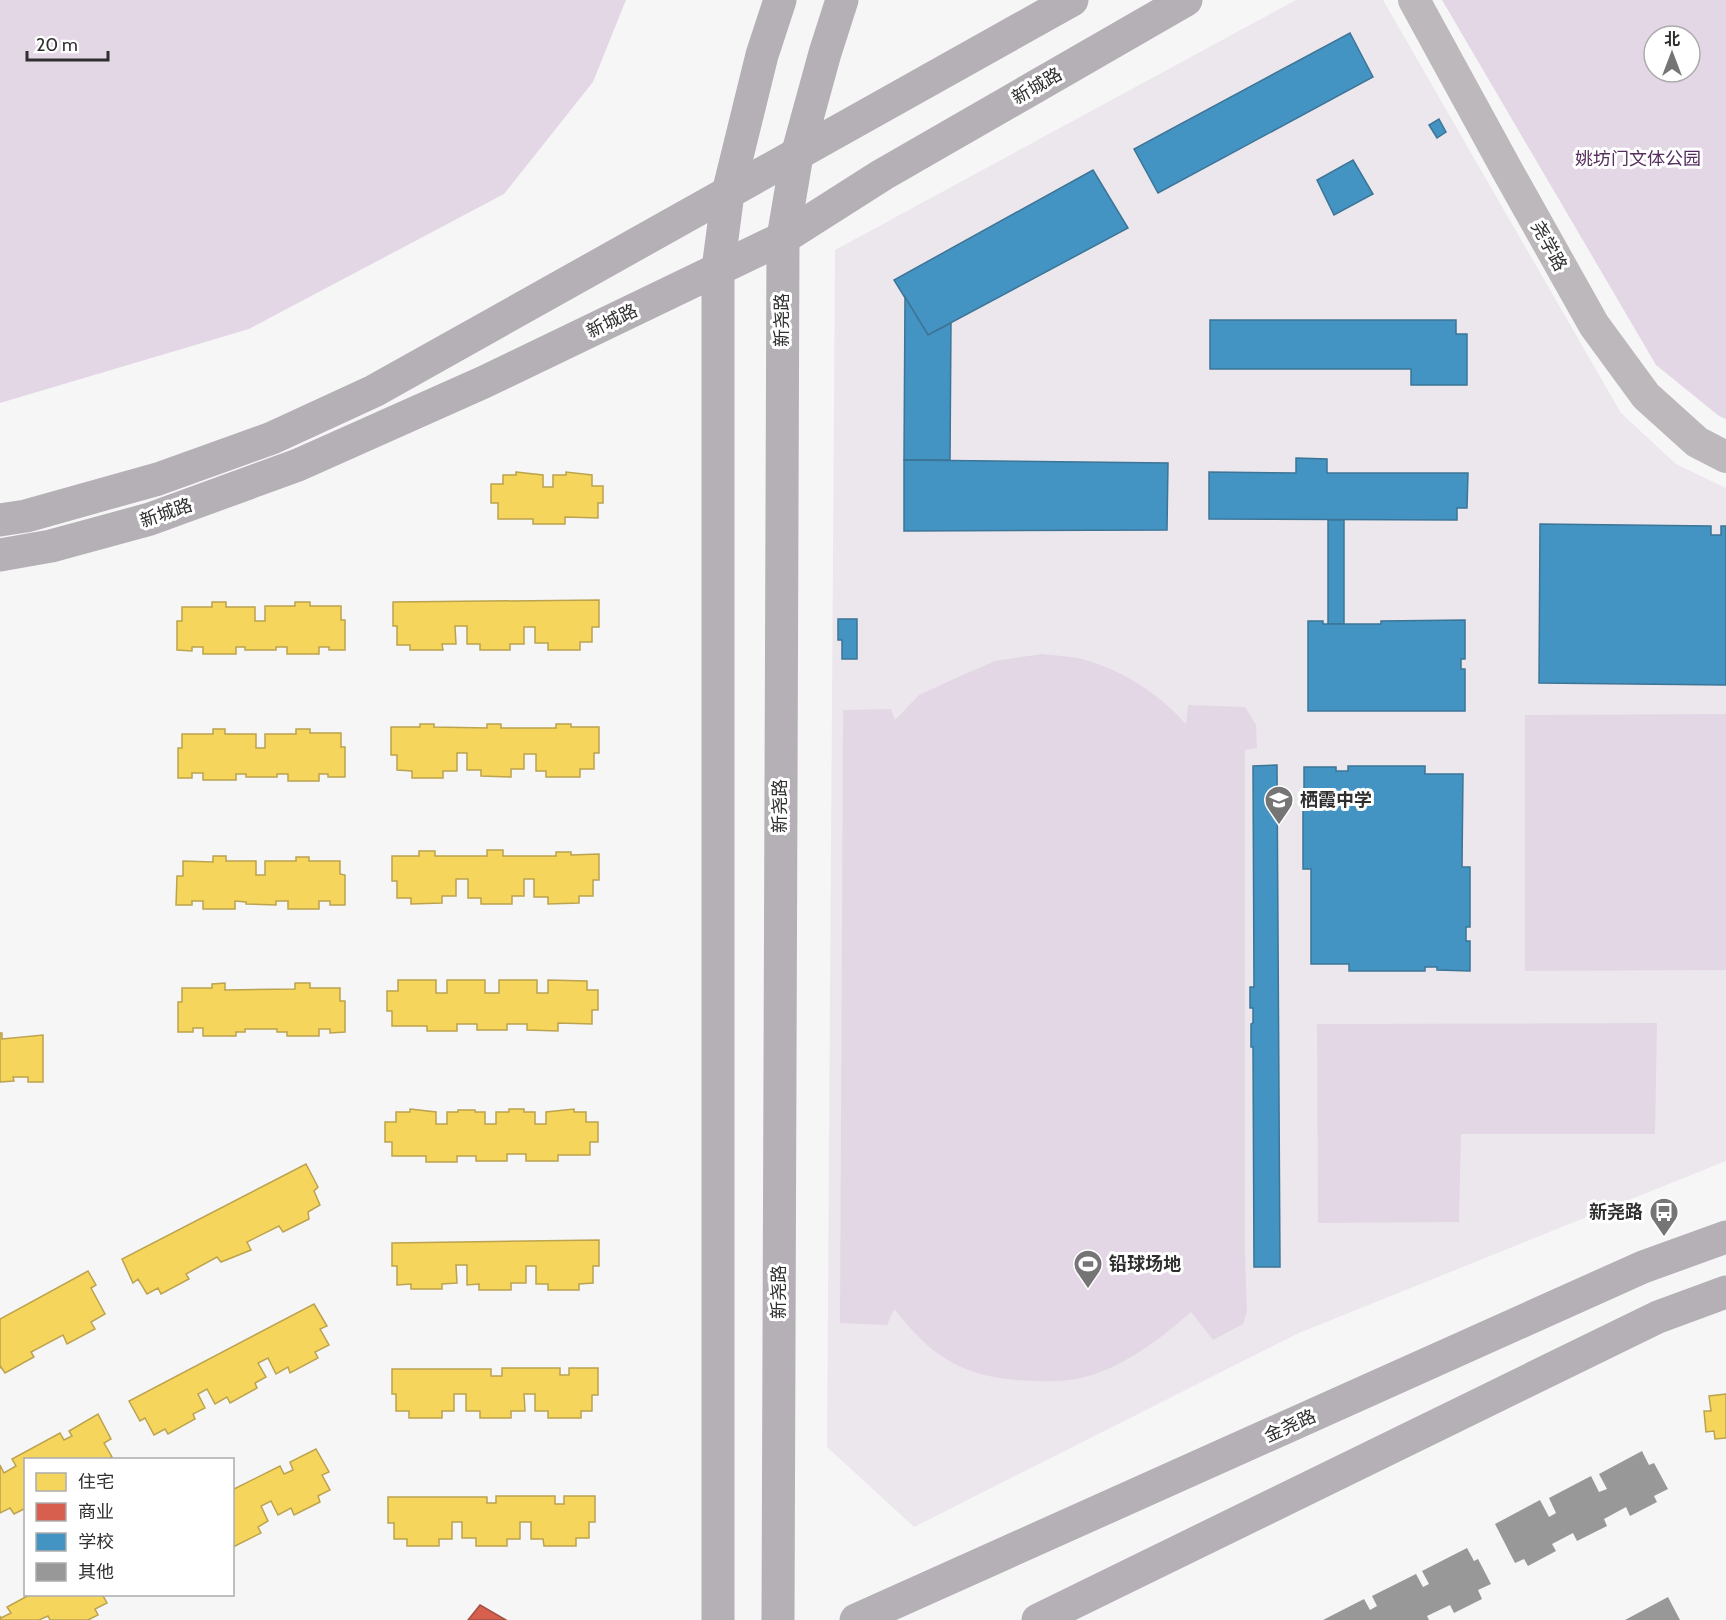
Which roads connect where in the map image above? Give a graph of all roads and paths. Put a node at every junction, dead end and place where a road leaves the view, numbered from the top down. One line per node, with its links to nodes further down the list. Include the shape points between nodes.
1 (780, 0): 8 (main road, via 762,55)
2 (842, 0): 7 (main road, 新尧路)
3 (1021, 0): 6 (main road)
4 (1186, 0): 9 (main road, 新城路, via 882,175)
5 (1414, 0): 11 (street, 尧学路, via 1594,325 1646,396 1697,442)
6 (1067, 3): 7 (main road, 新城路)
7 (796, 155): 8 (main road, 新城路); 9 (main road, 新尧路)
8 (728, 193): 10 (main road); 12 (main road, 新城路, via 374,391 272,438 158,480)
9 (783, 238): 10 (main road, 新城路); 17 (main road, 新尧路)
10 (718, 269): 13 (main road, 新城路, via 495,377 298,465 150,519 51,546); 16 (main road)
11 (1726, 457)
12 (0, 520)
13 (0, 555)
14 (1726, 1238): 18 (main road, 金尧路, via 1643,1267)
15 (1726, 1292): 19 (main road, via 1658,1317)
16 (718, 1620)
17 (778, 1620)
18 (856, 1620)
19 (1038, 1620)

